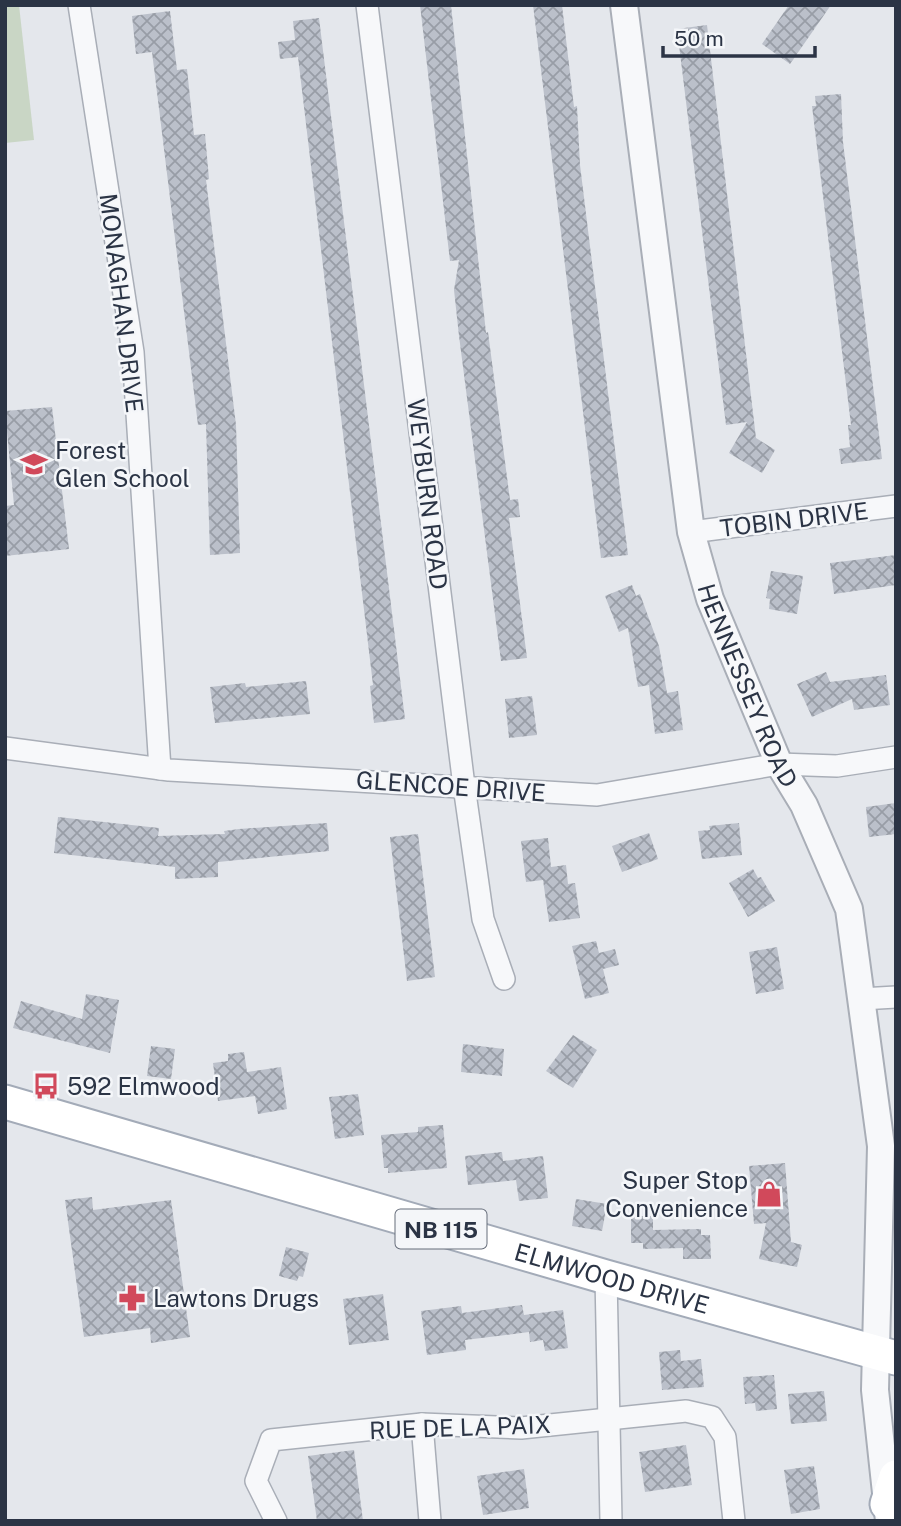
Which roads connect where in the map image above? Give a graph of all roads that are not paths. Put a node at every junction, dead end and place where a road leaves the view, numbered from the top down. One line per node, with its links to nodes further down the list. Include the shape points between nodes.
1 (79, 5): 9 (street, MONAGHAN DRIVE, via 134,352)
2 (367, 5): 10 (street, WEYBURN ROAD)
3 (624, 5): 5 (street, HENNESSEY ROAD)
4 (896, 506): 5 (street, TOBIN DRIVE)
5 (691, 532): 8 (street, HENNESSEY ROAD, via 710,599)
6 (5, 748): 9 (street, GLENCOE DRIVE)
7 (896, 757): 8 (street, GLENCOE DRIVE, via 837,766)
8 (779, 764): 10 (street, GLENCOE DRIVE, via 597,795); 13 (street, HENNESSEY ROAD, via 804,805 849,909)
9 (160, 769): 10 (street, GLENCOE DRIVE)
10 (464, 786): 11 (street, WEYBURN ROAD, via 483,919)
11 (504, 979)
12 (896, 997): 13 (street)
13 (861, 999): 16 (street, HENNESSEY ROAD, via 881,1146)
14 (5, 1102): 15 (main road, ELMWOOD DRIVE / NB 115)
15 (606, 1277): 16 (main road, ELMWOOD DRIVE / NB 115); 17 (street)
16 (886, 1356): 19 (street, HENNESSEY ROAD, via 875,1390)
17 (608, 1418): 18 (street, RUE DE LA PAIX, via 521,1428); 22 (street); 23 (street, RUE DE LA PAIX, via 686,1410 712,1417 725,1437)
18 (422, 1424): 20 (street, RUE DE LA PAIX, via 271,1440 256,1481); 21 (street)
19 (891, 1501)
20 (276, 1521)
21 (430, 1521)
22 (611, 1521)
23 (734, 1521)

